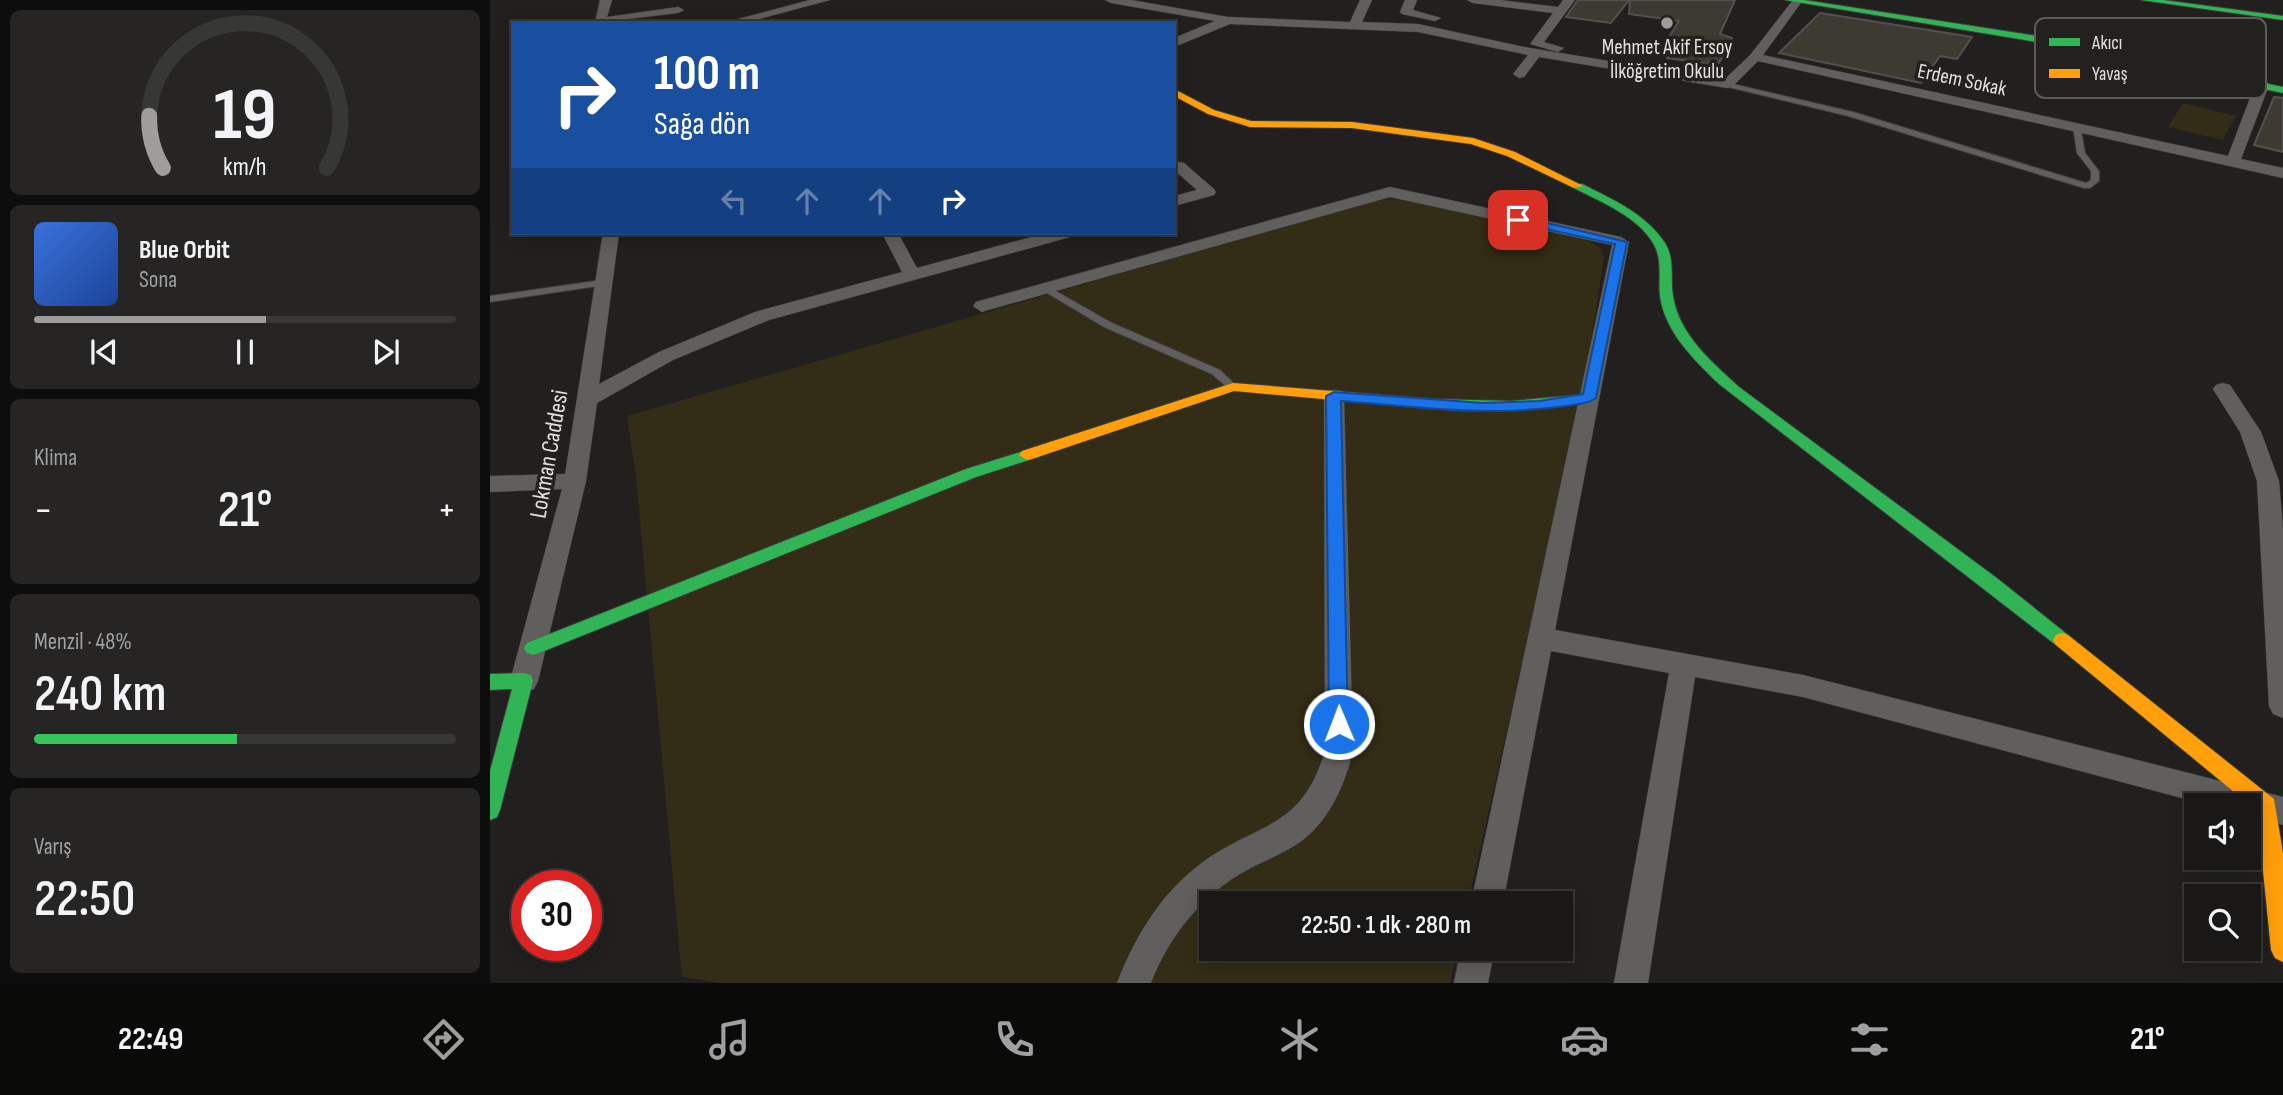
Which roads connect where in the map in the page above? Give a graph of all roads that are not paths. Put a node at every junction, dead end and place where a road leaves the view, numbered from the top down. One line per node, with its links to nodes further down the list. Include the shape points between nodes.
1 (606, 0): 16 (street)
2 (824, 0): 18 (street)
3 (1111, 0): 13 (street)
4 (1366, 0): 19 (street)
5 (1410, 0): 15 (street, via 1406,12)
6 (1473, 0): 10 (street)
7 (2146, 0): 14 (street)
8 (2207, 0): 11 (street)
9 (1794, 1): 20 (street); 23 (street)
10 (1565, 5): 25 (street, via 1534,37 1536,44)
11 (2283, 9)
12 (678, 11): 17 (street)
13 (1225, 16): 19 (street); 21 (street)
14 (2283, 18)
15 (1447, 20)
16 (600, 21)
17 (607, 21)
18 (737, 21)
19 (1355, 24): 22 (street, via 1418,28)
20 (2035, 39)
21 (1176, 42)
22 (1536, 53): 24 (street); 25 (street)
23 (1755, 57): 25 (street); 28 (street, Erdem Sokak)
24 (1519, 74)
25 (1730, 81): 28 (lane, via 2087,186 2095,181 2095,171 2081,153)
26 (1176, 93): 54 (street, via 1206,111 1251,124 1351,125 1475,141 1543,169 1629,216 1651,233 1665,252 1667,298 1677,326 1734,390 1992,584)
27 (2257, 98): 29 (street)
28 (2077, 126): 29 (street, Erdem Sokak)
29 (2233, 162): 31 (street, Erdem Sokak)
30 (1176, 165): 32 (street, via 1208,192)
31 (2283, 173)
32 (1176, 200)
33 (614, 235): 37 (street, Lokman Caddesi)
34 (891, 235): 36 (street)
35 (1057, 235): 36 (street)
36 (914, 276): 45 (street, via 730,328 645,366)
37 (603, 283): 39 (lane); 45 (street, Lokman Caddesi)
38 (1045, 288): 40 (street); 41 (lane, via 1108,325 1216,372); 44 (street, via 1391,192 1621,242)
39 (490, 299)
40 (982, 306)
41 (1233, 387): 43 (street); 49 (street, via 971,473)
42 (2223, 389): 53 (street, via 2254,435 2268,481)
43 (1334, 396): 44 (street, via 1483,408); 59 (street, via 1339,751 1334,774 1323,796 1295,827 1248,851 1196,887 1152,943)
44 (1589, 398): 48 (street)
45 (586, 400): 46 (street, Lokman Caddesi)
46 (575, 481): 47 (street); 49 (street, Lokman Caddesi)
47 (490, 484)
48 (1540, 638): 50 (street); 56 (street)
49 (533, 648): 51 (street, Lokman Caddesi)
50 (1684, 665): 54 (street, via 1803,687); 61 (street)
51 (524, 681): 52 (street); 55 (street)
52 (490, 682)
53 (2283, 706)
54 (2275, 808): 57 (street)
55 (490, 810)
56 (1489, 891)
57 (2283, 950)
58 (1475, 961): 60 (street)
59 (1134, 983)
60 (1471, 983)
61 (1631, 983)

